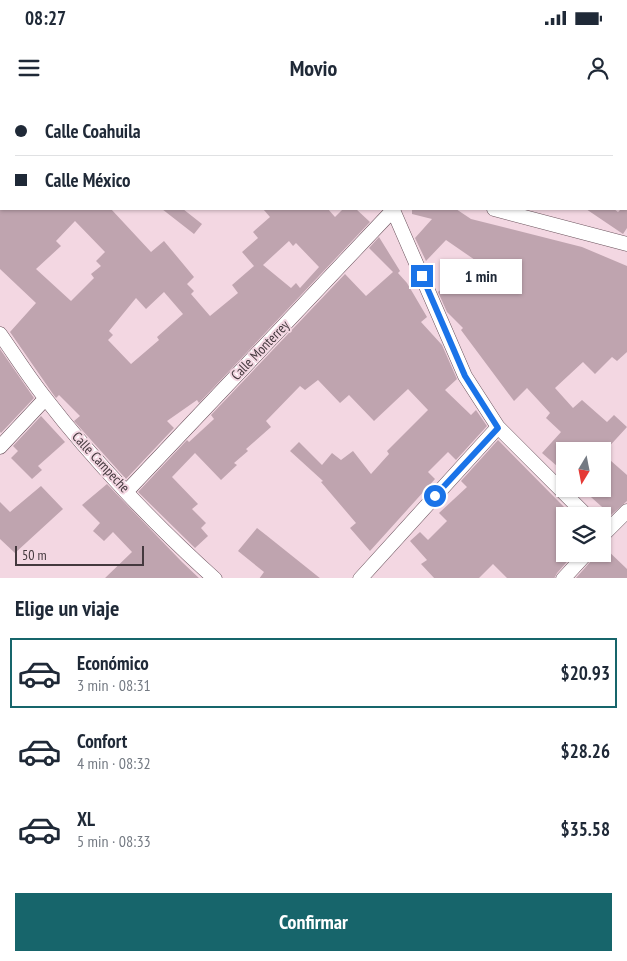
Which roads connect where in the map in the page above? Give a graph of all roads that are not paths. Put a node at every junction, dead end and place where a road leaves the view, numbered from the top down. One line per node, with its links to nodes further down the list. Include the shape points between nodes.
1 (394, 210): 6 (street, via 465,376); 8 (street, Calle Monterrey)
2 (498, 210): 3 (street)
3 (627, 244)
4 (0, 334): 5 (street, Calle Campeche)
5 (45, 399): 7 (street); 8 (street, Calle Campeche)
6 (498, 428): 9 (street); 14 (street)
7 (0, 447)
8 (127, 491): 13 (street, Calle Campeche)
9 (578, 507)
10 (624, 519): 11 (street)
11 (611, 528)
12 (578, 562): 15 (street)
13 (214, 578)
14 (360, 578)
15 (563, 578)

